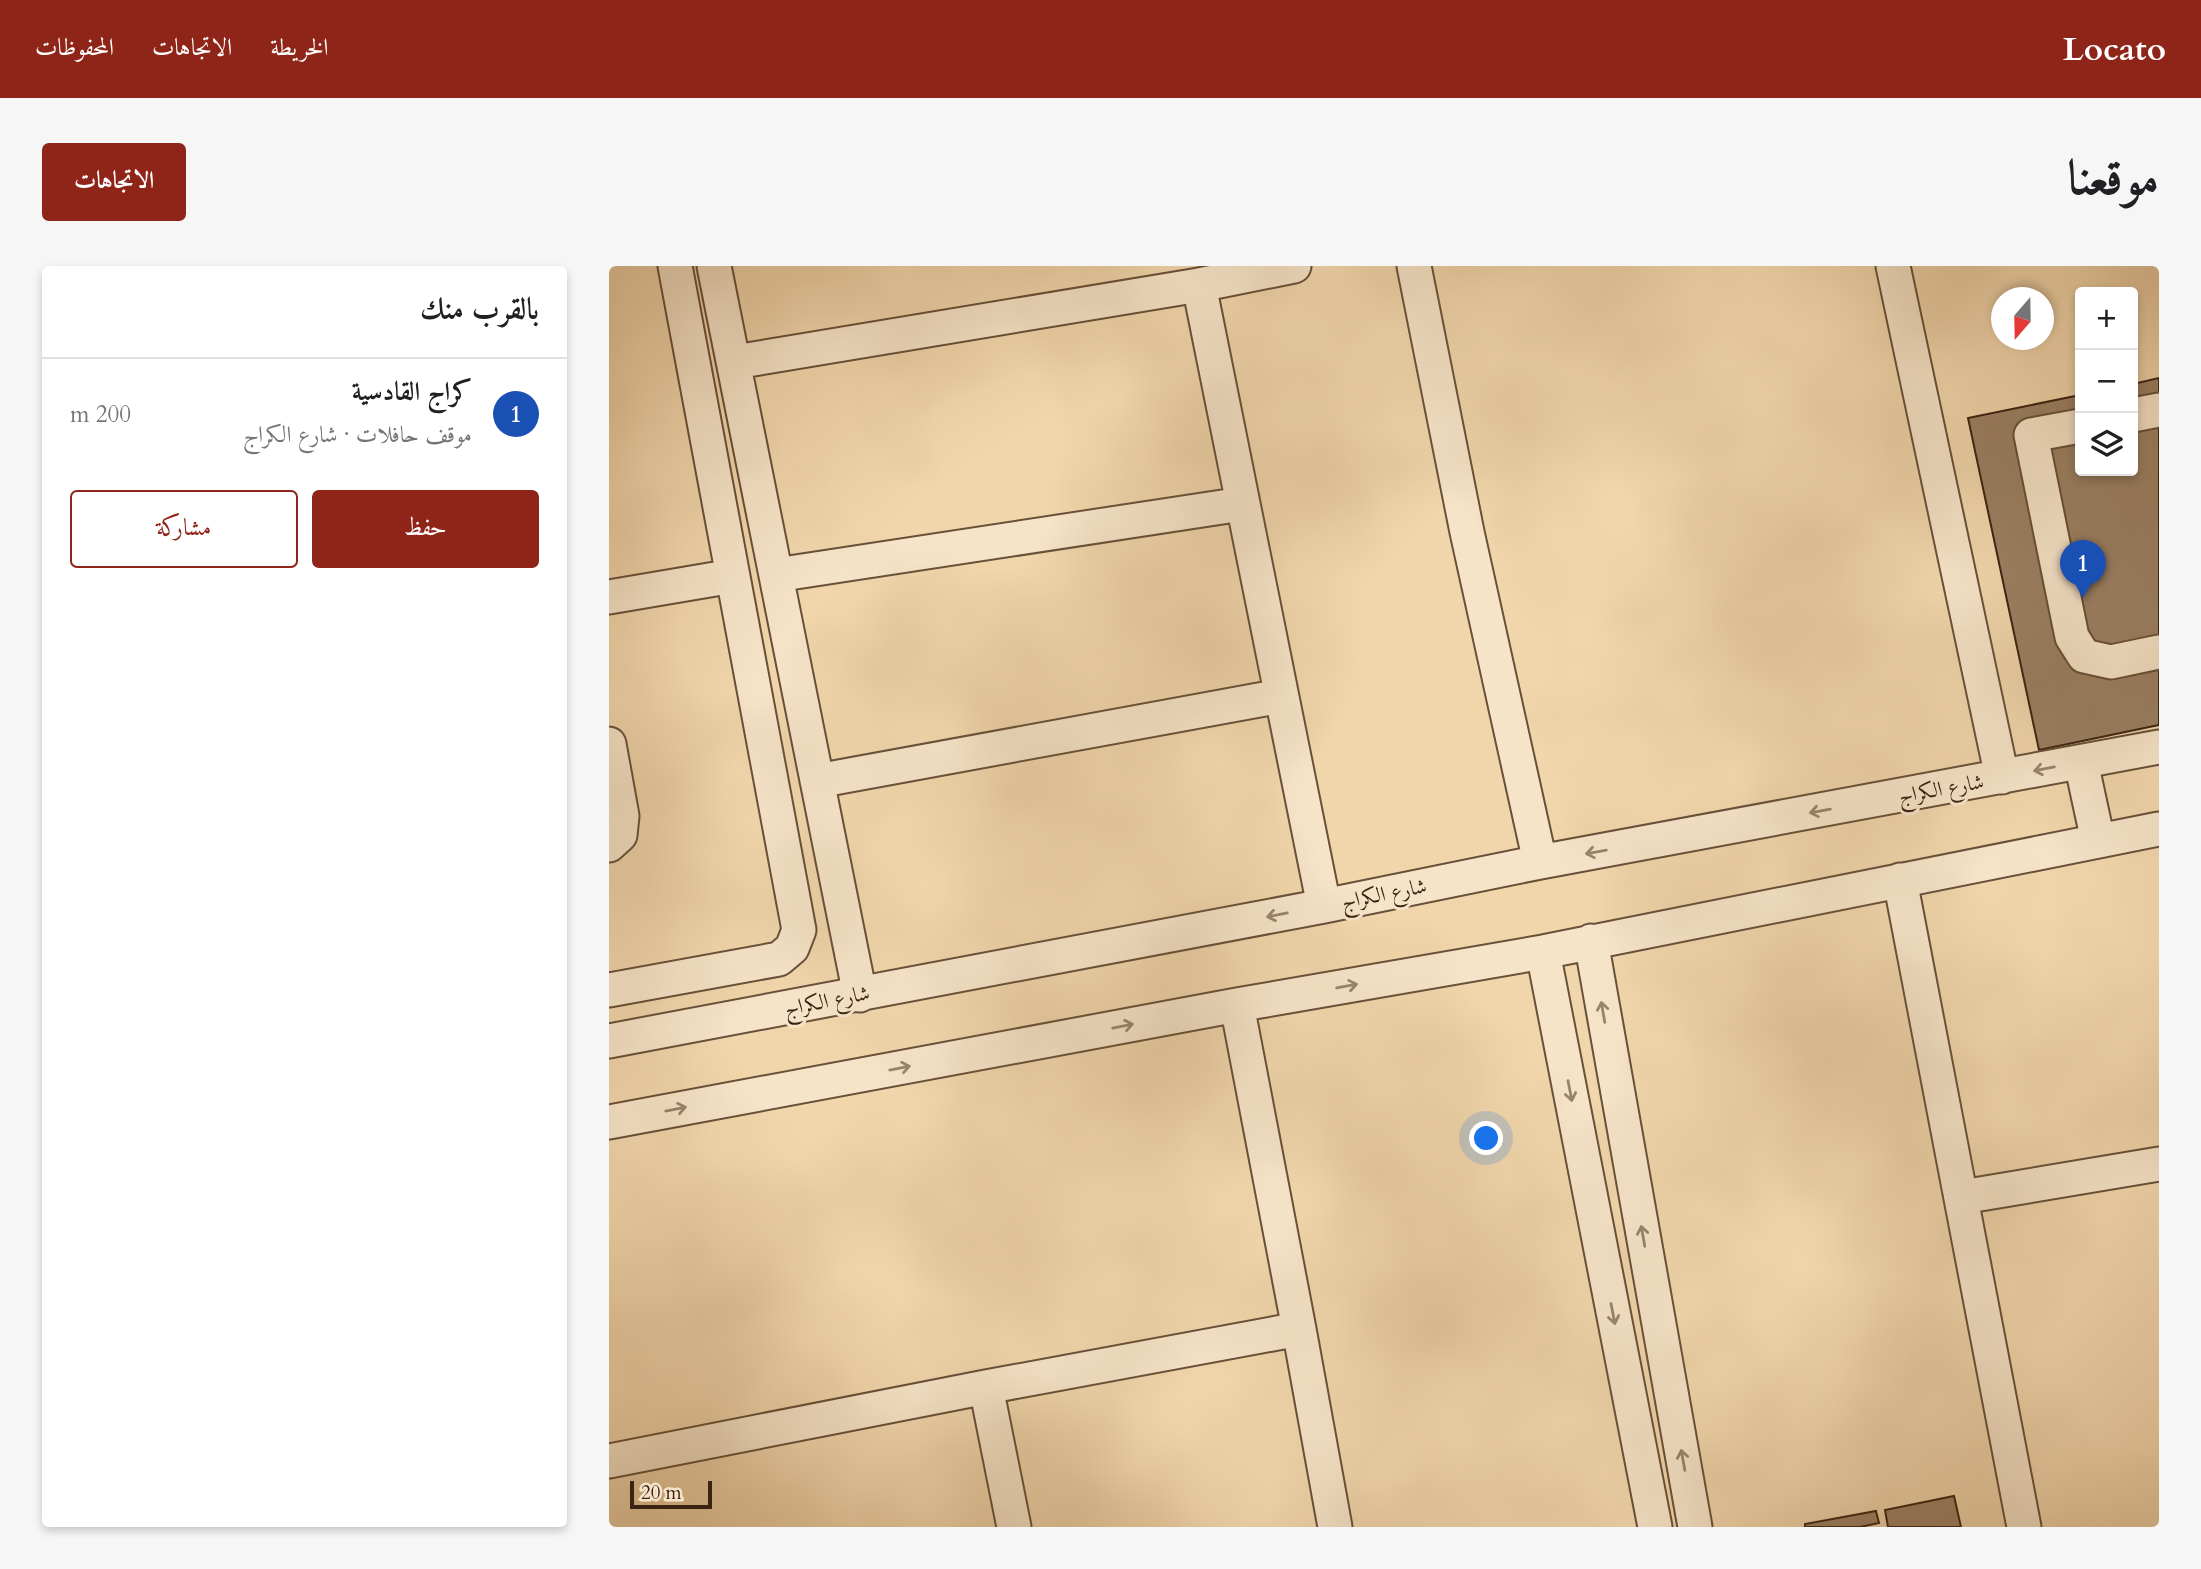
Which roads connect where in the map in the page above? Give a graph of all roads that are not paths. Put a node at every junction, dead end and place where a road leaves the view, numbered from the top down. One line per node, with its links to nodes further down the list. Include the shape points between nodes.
1 (675, 266): 13 (street)
2 (714, 266): 7 (street)
3 (1294, 266): 6 (street)
4 (1414, 266): 25 (street)
5 (1893, 266): 20 (street)
6 (1199, 285): 7 (street); 11 (street)
7 (735, 362): 12 (street)
8 (2159, 410): 9 (street)
9 (2138, 414)
10 (2075, 427): 15 (street, via 2031,435 2072,637 2084,656 2111,662)
11 (1242, 503): 12 (street); 16 (street)
12 (776, 575): 21 (street)
13 (733, 576): 14 (street); 30 (street, via 799,930 792,948 779,958)
14 (609, 597)
15 (2159, 652)
16 (1281, 696): 21 (street); 27 (street)
17 (609, 744): 24 (street, via 622,816 620,835)
18 (2159, 747): 19 (street, شارع الكراج)
19 (2081, 762): 20 (street, شارع الكراج, one-way to 20); 23 (street)
20 (2002, 777): 25 (street, شارع الكراج, one-way to 25)
21 (817, 781): 31 (street)
22 (2159, 830): 23 (street)
23 (2098, 841): 26 (street)
24 (609, 845)
25 (1540, 862): 27 (street, شارع الكراج)
26 (1900, 880): 28 (street); 36 (street)
27 (1324, 906): 31 (street, شارع الكراج, one-way to 31)
28 (1591, 941): 29 (street); 43 (street, one-way to 28)
29 (1543, 952): 32 (street, one-way to 29); 42 (street, one-way to 42)
30 (609, 990)
31 (860, 995): 33 (street, شارع الكراج)
32 (1237, 1005): 34 (street, one-way to 32); 37 (street)
33 (609, 1041)
34 (609, 1122)
35 (2159, 1164): 36 (street)
36 (1962, 1197): 44 (street)
37 (1299, 1329): 38 (street); 41 (street)
38 (986, 1387): 39 (street); 40 (street)
39 (609, 1461)
40 (1014, 1527)
41 (1335, 1527)
42 (1655, 1527)
43 (1695, 1527)
44 (2024, 1527)

